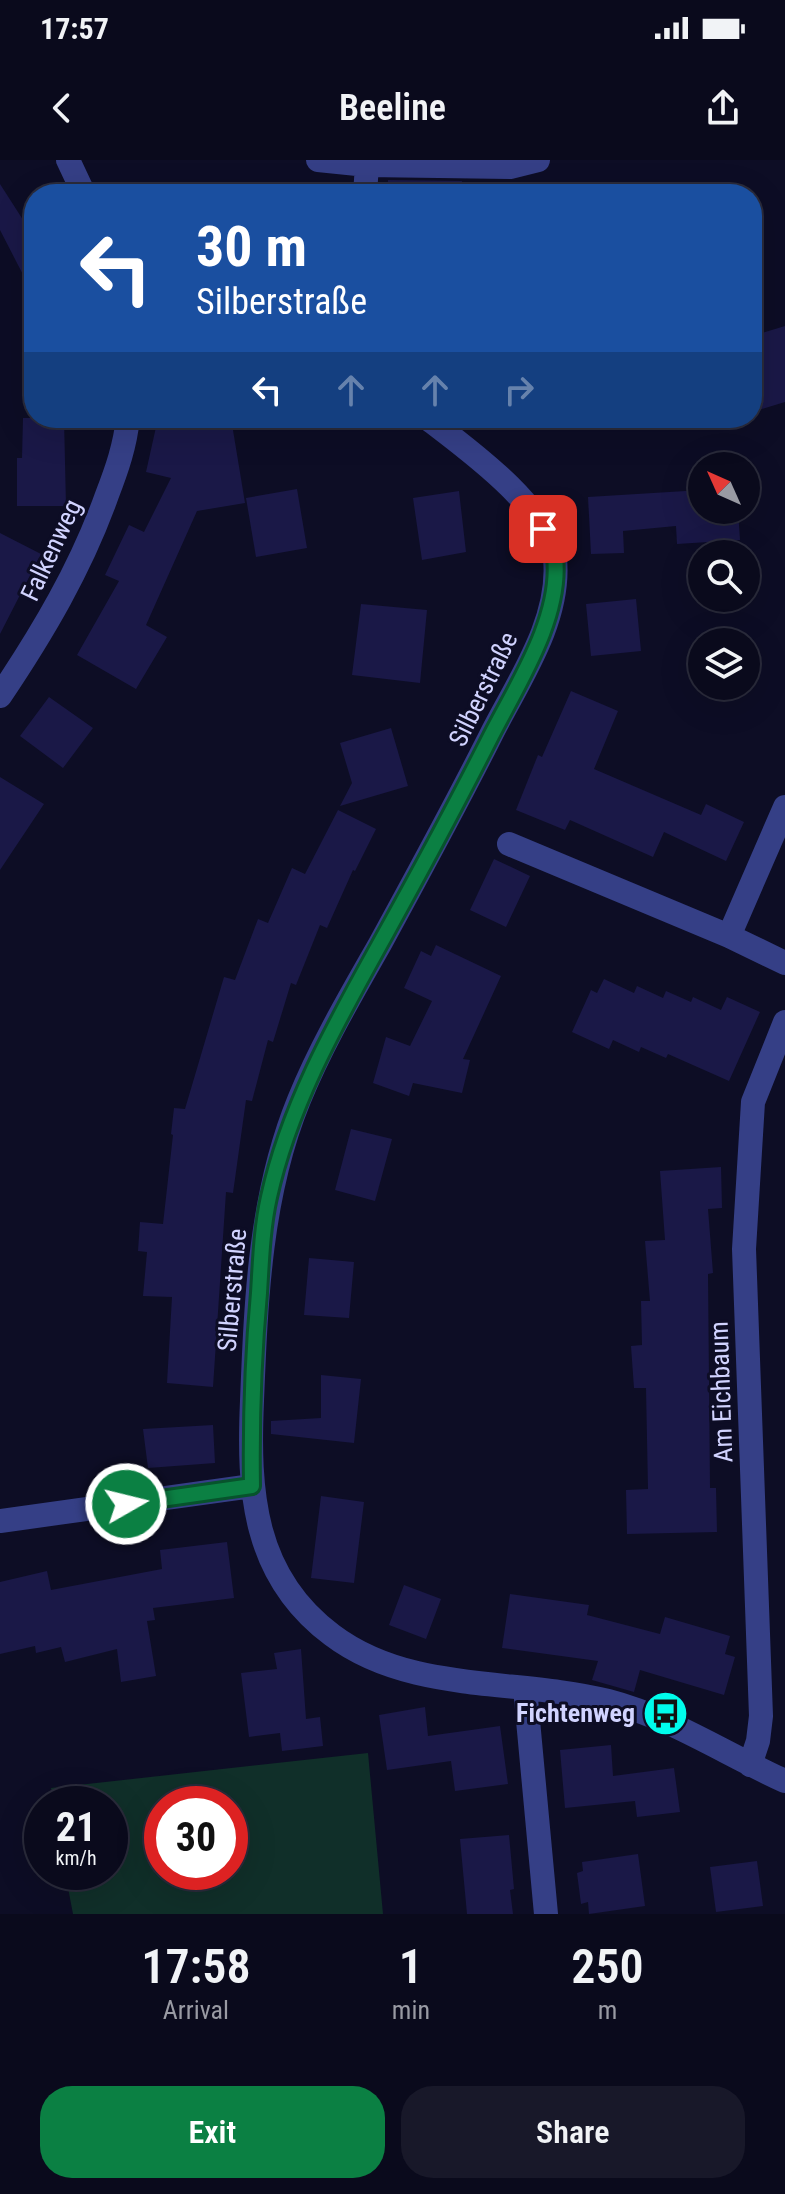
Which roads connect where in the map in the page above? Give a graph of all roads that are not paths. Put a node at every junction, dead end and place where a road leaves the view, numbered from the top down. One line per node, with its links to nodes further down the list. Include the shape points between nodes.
1 (68, 160): 5 (street)
2 (318, 160): 4 (street)
3 (538, 160): 4 (street, via 510,167)
4 (367, 165): 6 (street)
5 (79, 184)
6 (366, 184)
7 (127, 428): 9 (street, Falkenweg, via 92,538 45,629)
8 (439, 428): 15 (street, Silberstraße, via 506,482 543,529 555,554 555,586 533,653 298,1101 269,1199 262,1254)
9 (0, 696)
10 (785, 807): 12 (street)
11 (509, 844): 12 (street)
12 (729, 936): 13 (street)
13 (785, 963)
14 (785, 1022): 18 (street, Am Eichbaum, via 753,1102 744,1249 761,1716)
15 (252, 1486): 16 (street); 17 (street, Silberstraße, via 270,1563 285,1588 330,1634 392,1666)
16 (0, 1521)
17 (525, 1688): 18 (street, Silberstraße, via 612,1702); 20 (street)
18 (750, 1765): 19 (street, Silberstraße)
19 (785, 1781)
20 (546, 1914)

